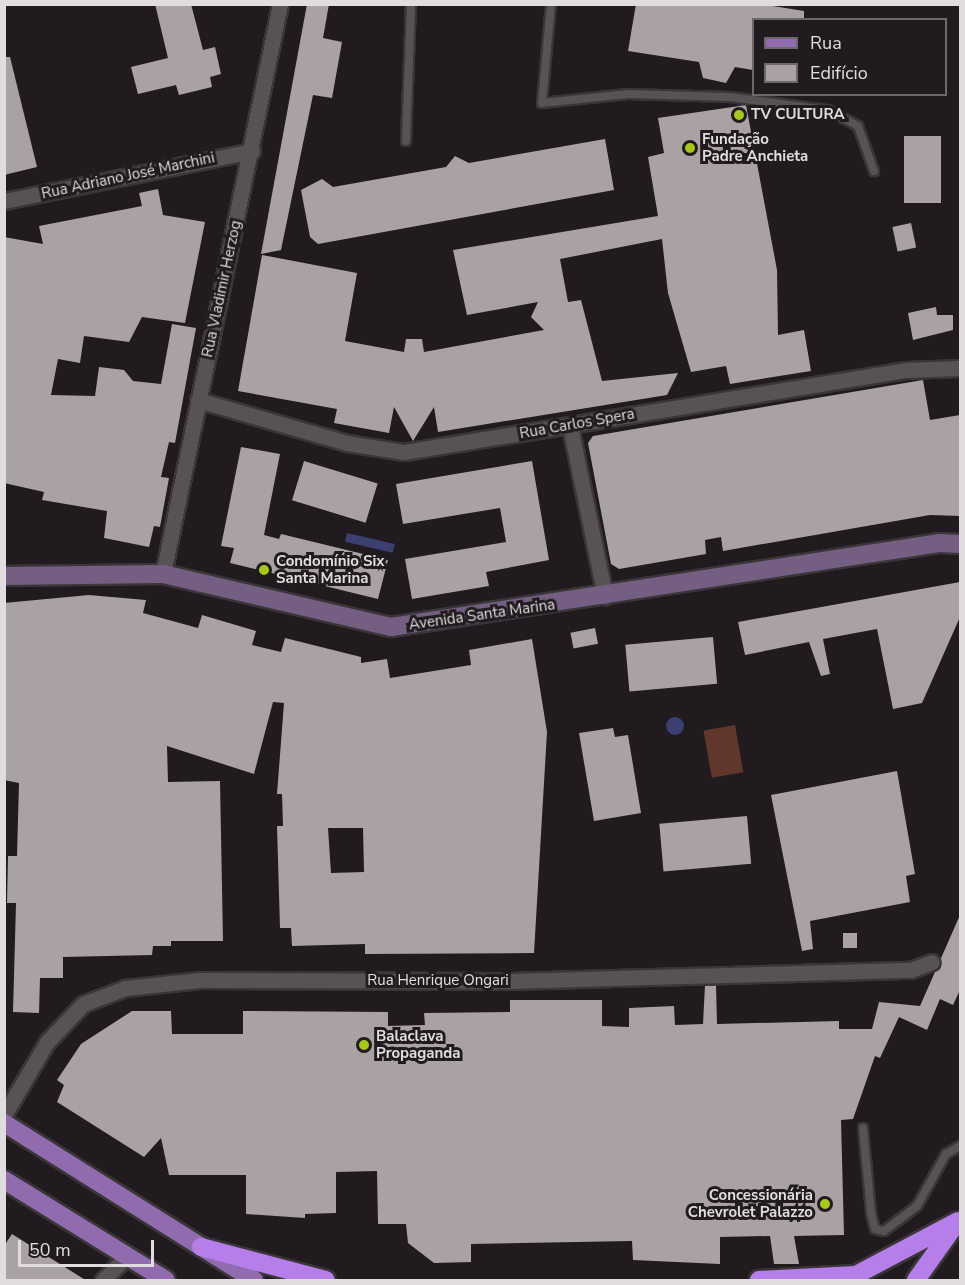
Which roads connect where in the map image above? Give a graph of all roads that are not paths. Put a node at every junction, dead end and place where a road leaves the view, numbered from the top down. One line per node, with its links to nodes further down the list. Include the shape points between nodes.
1 (280, 4): 5 (street, Rua Vladimir Herzog)
2 (411, 4): 4 (lane)
3 (551, 4): 6 (lane, via 542,104 628,94 730,97 828,110 858,126)
4 (406, 141)
5 (252, 151): 7 (street, Rua Adriano José Marchini); 9 (street, Rua Vladimir Herzog)
6 (874, 171)
7 (4, 201)
8 (960, 368): 10 (street, Rua Carlos Spera, via 895,372)
9 (198, 400): 10 (street, Rua Carlos Spera, via 380,450 404,452); 12 (street, Rua Vladimir Herzog)
10 (570, 426): 14 (street)
11 (960, 544): 14 (street, Avenida Santa Marina, via 939,543)
12 (163, 574): 13 (street, Avenida Santa Marina); 14 (street, Avenida Santa Marina, via 390,627)
13 (4, 576)
14 (605, 596)
15 (932, 962): 16 (street, Rua Henrique Ongari, via 899,970 510,981 200,980 125,988 83,1004 47,1042)
16 (4, 1115)
17 (4, 1123): 22 (main road)
18 (863, 1128): 19 (lane, via 871,1213 875,1229 884,1231 917,1206 946,1154)
19 (960, 1146)
20 (4, 1180): 23 (main road)
21 (959, 1219): 28 (highway, via 856,1275); 29 (highway)
22 (201, 1247): 26 (main road); 27 (highway)
23 (128, 1256): 24 (street); 25 (main road)
24 (103, 1281)
25 (166, 1281)
26 (254, 1281)
27 (326, 1281)
28 (759, 1281)
29 (916, 1281)

